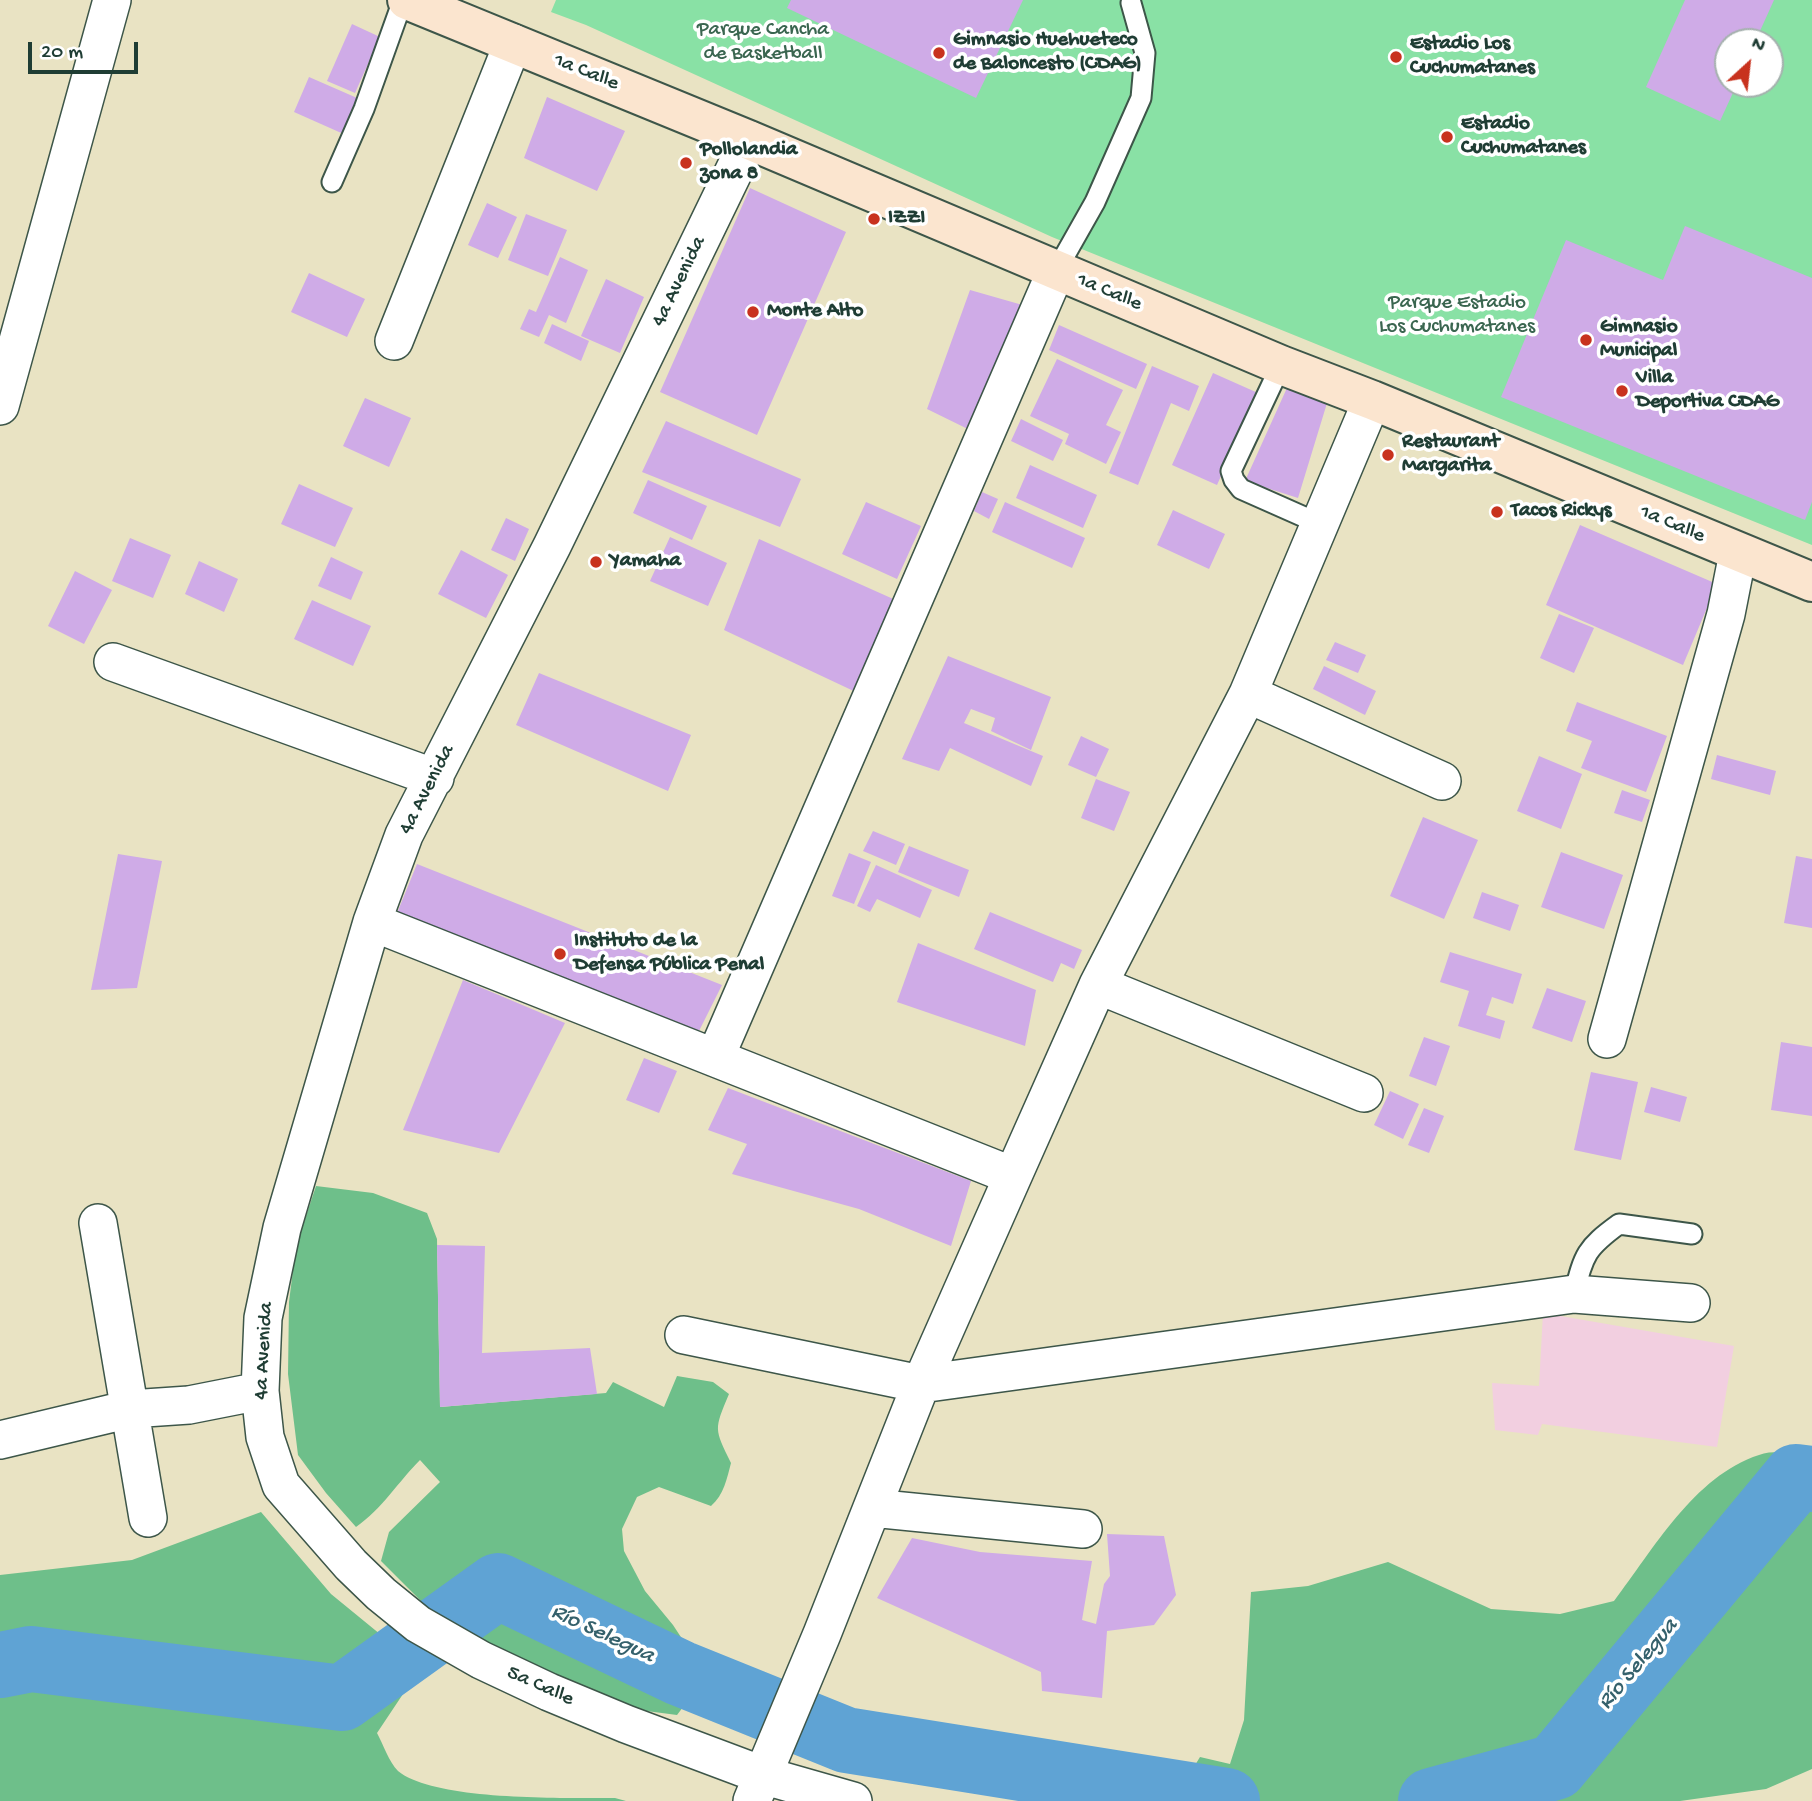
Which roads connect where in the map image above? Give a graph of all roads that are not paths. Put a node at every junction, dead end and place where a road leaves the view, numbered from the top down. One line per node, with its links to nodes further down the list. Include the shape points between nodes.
1 (112, 0): 11 (street)
2 (405, 0): 4 (main road, 1a Calle); 6 (lane)
3 (1131, 3): 7 (lane, via 1145,53 1141,98 1095,202)
4 (513, 43): 5 (main road, 1a Calle); 8 (street)
5 (749, 140): 7 (main road, 1a Calle); 17 (street, 4a Avenida)
6 (332, 182)
7 (1056, 271): 9 (main road, 1a Calle); 22 (street)
8 (394, 341)
9 (1281, 365): 10 (main road, 1a Calle); 12 (lane, via 1231,471 1241,489)
10 (1372, 400): 12 (street); 13 (main road, 1a Calle)
11 (0, 406)
12 (1320, 524): 16 (street)
13 (1738, 553): 14 (main road, 1a Calle); 21 (street, via 1726,614)
14 (1811, 579)
15 (113, 662): 17 (street)
16 (1248, 694): 18 (street); 20 (street)
17 (435, 778): 19 (street, 4a Avenida, via 404,835)
18 (1442, 781)
19 (372, 922): 22 (street); 31 (street, 4a Avenida, via 274,1263 262,1318)
20 (1098, 985): 23 (street); 24 (street)
21 (1607, 1040)
22 (715, 1058): 24 (street)
23 (1364, 1093)
24 (1013, 1176): 30 (street)
25 (98, 1223): 32 (street)
26 (1692, 1234): 27 (lane, via 1619,1224 1597,1240 1583,1260)
27 (1574, 1294): 28 (street); 30 (street)
28 (1691, 1303)
29 (684, 1335): 30 (street)
30 (922, 1384): 35 (street)
31 (260, 1391): 32 (street, via 189,1405); 34 (street, 4a Avenida, via 265,1437)
32 (130, 1409): 33 (street); 36 (street)
33 (0, 1440)
34 (281, 1485): 38 (street, 5a Calle, via 351,1565 418,1624 481,1660)
35 (872, 1508): 37 (street); 38 (street)
36 (148, 1518)
37 (1083, 1529)
38 (757, 1788): 39 (street, 5a Calle)
39 (852, 1801)

